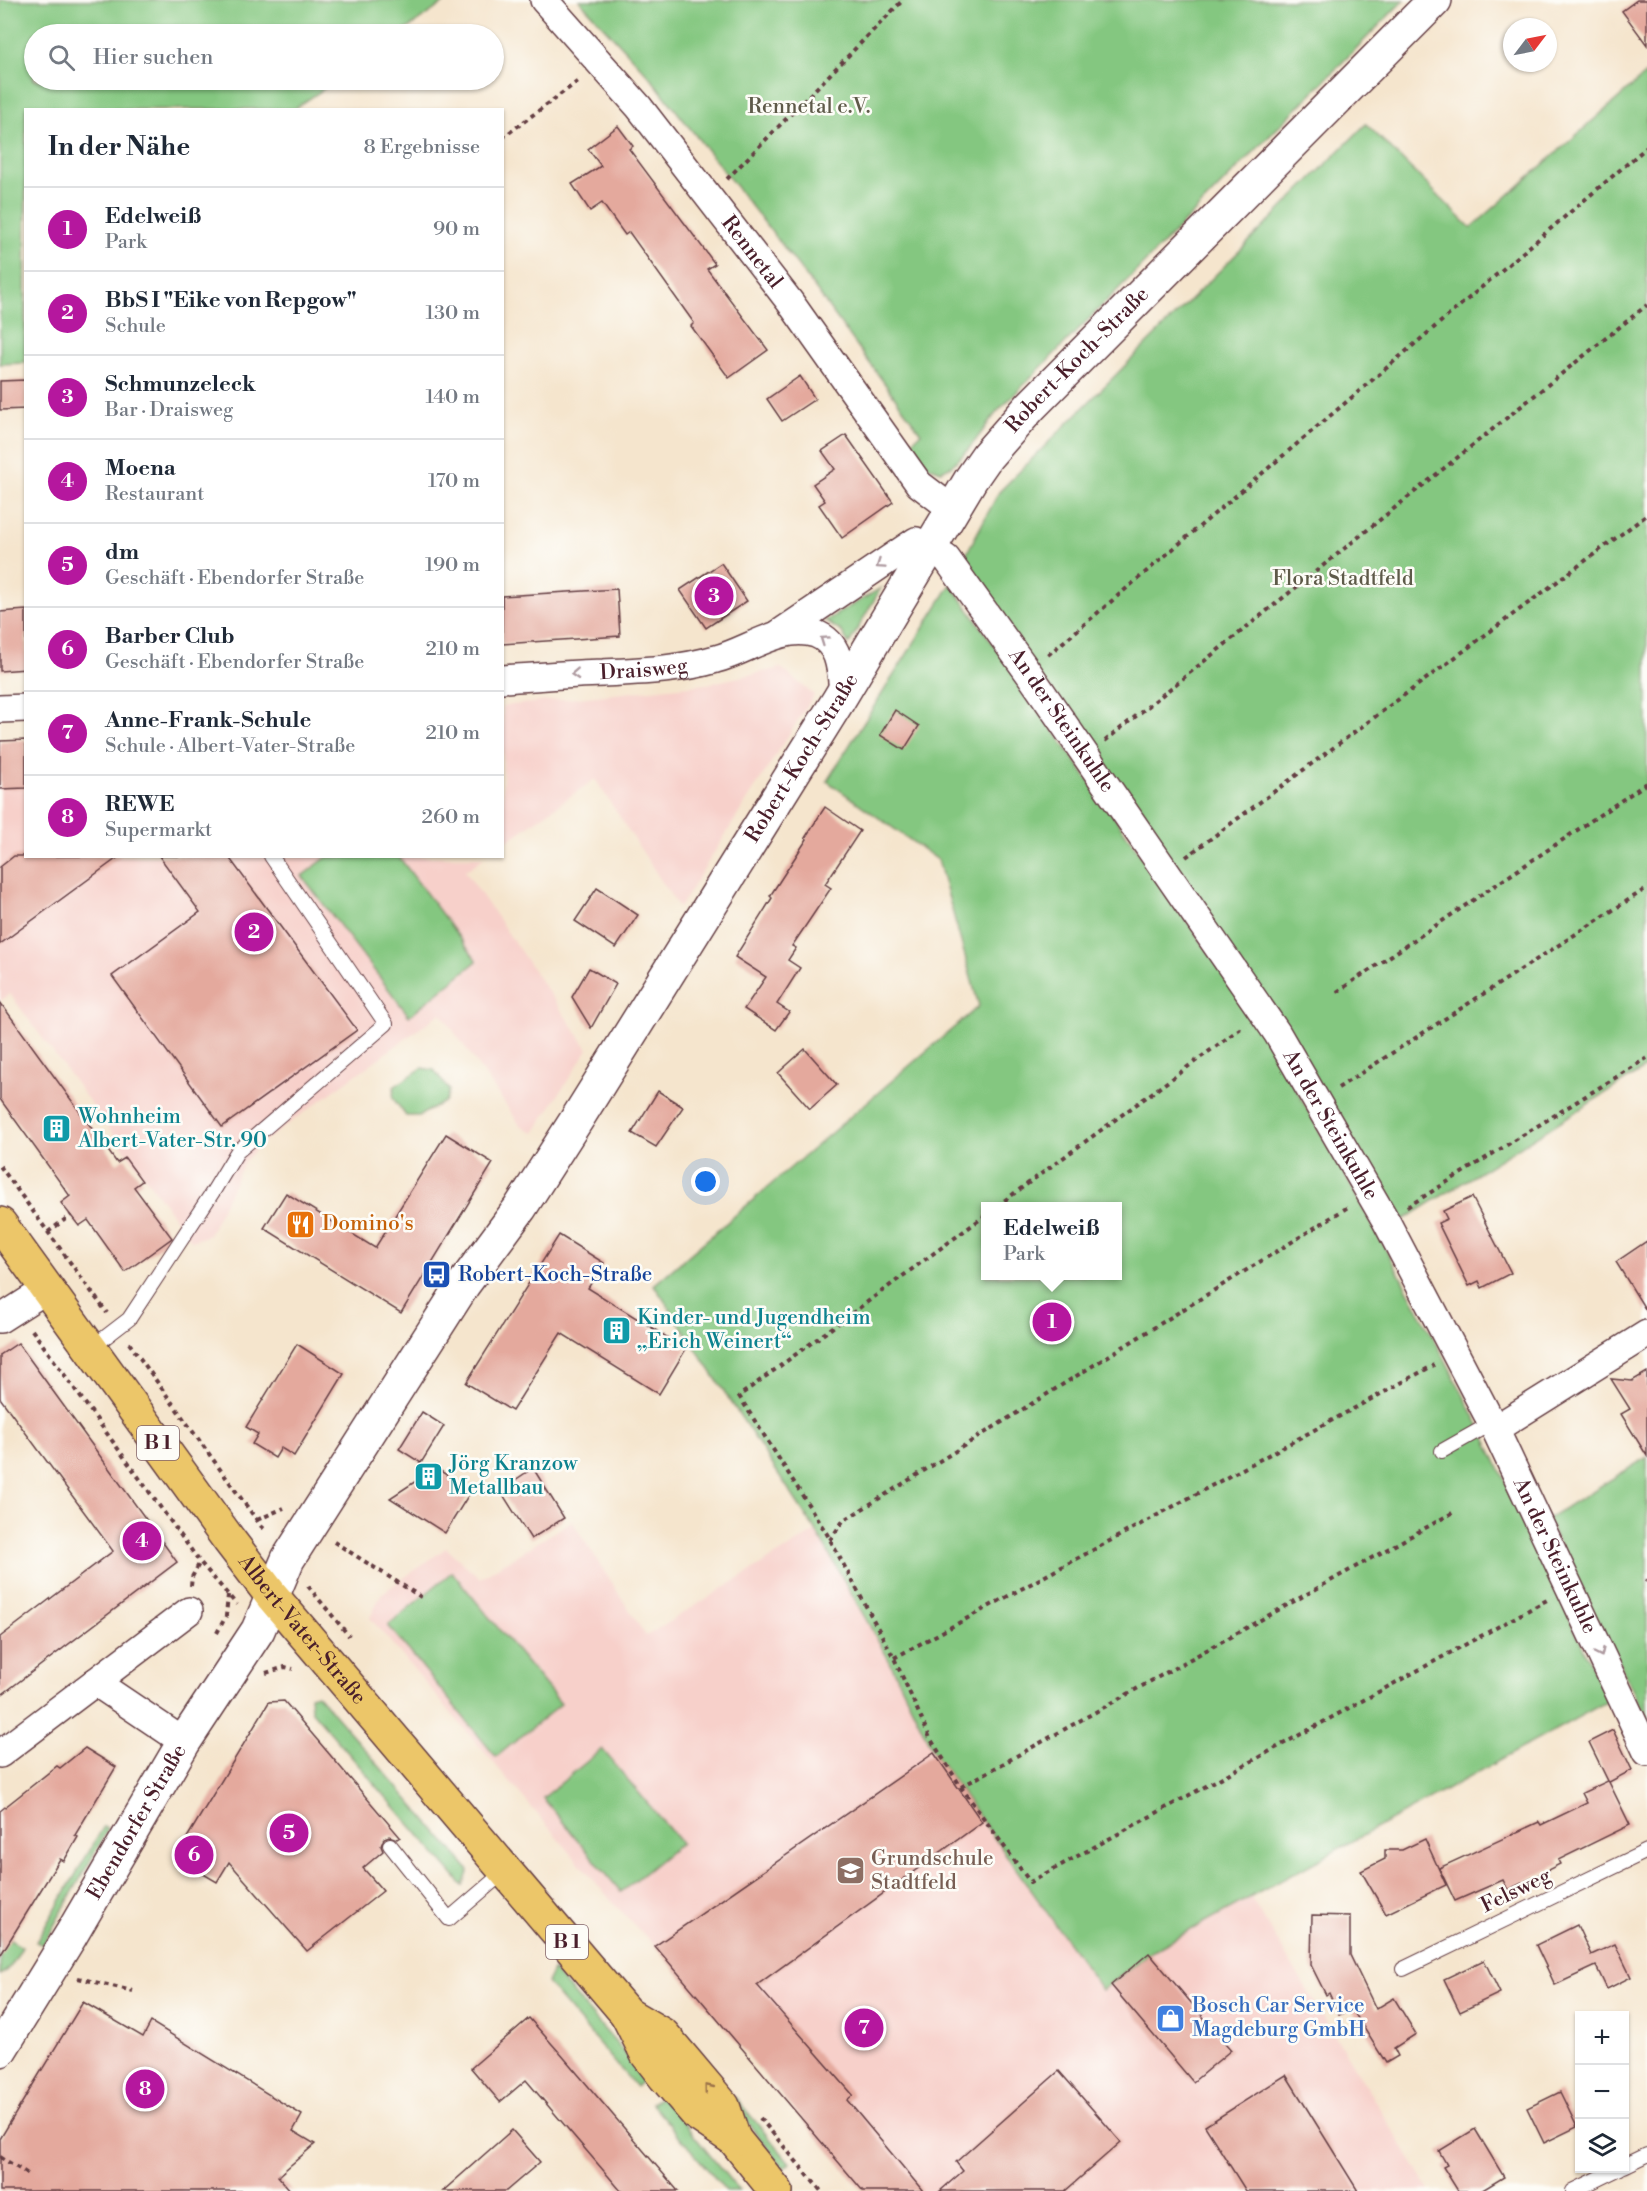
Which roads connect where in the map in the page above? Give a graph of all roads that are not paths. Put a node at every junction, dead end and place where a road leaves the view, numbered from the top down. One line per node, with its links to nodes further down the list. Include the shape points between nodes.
1 (544, 0): 3 (street, Rennetal, via 639,107 790,302 919,484)
2 (1435, 0): 3 (street, Robert-Koch-Straße, via 1012,425 981,463)
3 (952, 510): 4 (street, Robert-Koch-Straße)
4 (930, 548): 5 (street, Draisweg, one-way to 5, via 916,541); 7 (street, Robert-Koch-Straße); 16 (street, An der Steinkuhle, via 946,558 1028,672 1277,1033 1386,1221)
5 (780, 633): 6 (street, Draisweg, one-way to 6, via 737,653 675,668); 7 (street, Draisweg, one-way to 5, via 838,656 829,642 815,634)
6 (504, 679)
7 (843, 692): 18 (street, Robert-Koch-Straße, via 534,1186 463,1286 288,1559)
8 (24, 708): 9 (street)
9 (0, 709)
10 (272, 858): 15 (lane, via 386,1024 237,1152 129,1319)
11 (0, 1224): 12 (main road, Albert-Vater-Straße / B 1)
12 (47, 1289): 13 (street); 15 (main road, Albert-Vater-Straße / B 1)
13 (0, 1319)
14 (1647, 1334): 16 (street)
15 (90, 1349): 18 (main road, Albert-Vater-Straße / B 1)
16 (1495, 1429): 17 (lane, via 1481,1429); 22 (street, An der Steinkuhle, one-way to 22)
17 (1442, 1452)
18 (272, 1596): 21 (street, Ebendorfer Straße, via 258,1630); 26 (main road, Albert-Vater-Straße / B 1)
19 (189, 1611): 20 (street)
20 (95, 1682): 21 (street); 23 (street)
21 (184, 1742): 28 (street, Ebendorfer Straße)
22 (1647, 1752)
23 (0, 1754)
24 (390, 1845): 26 (lane, via 449,1919)
25 (1647, 1851): 27 (lane, Felsweg)
26 (506, 1870): 32 (main road, Albert-Vater-Straße / B 1, via 627,2014 663,2035 723,2106 734,2139)
27 (1403, 1969)
28 (0, 2050)
29 (1647, 2155): 30 (lane)
30 (1629, 2164)
31 (1612, 2173): 33 (lane)
32 (776, 2191)
33 (1574, 2191)

